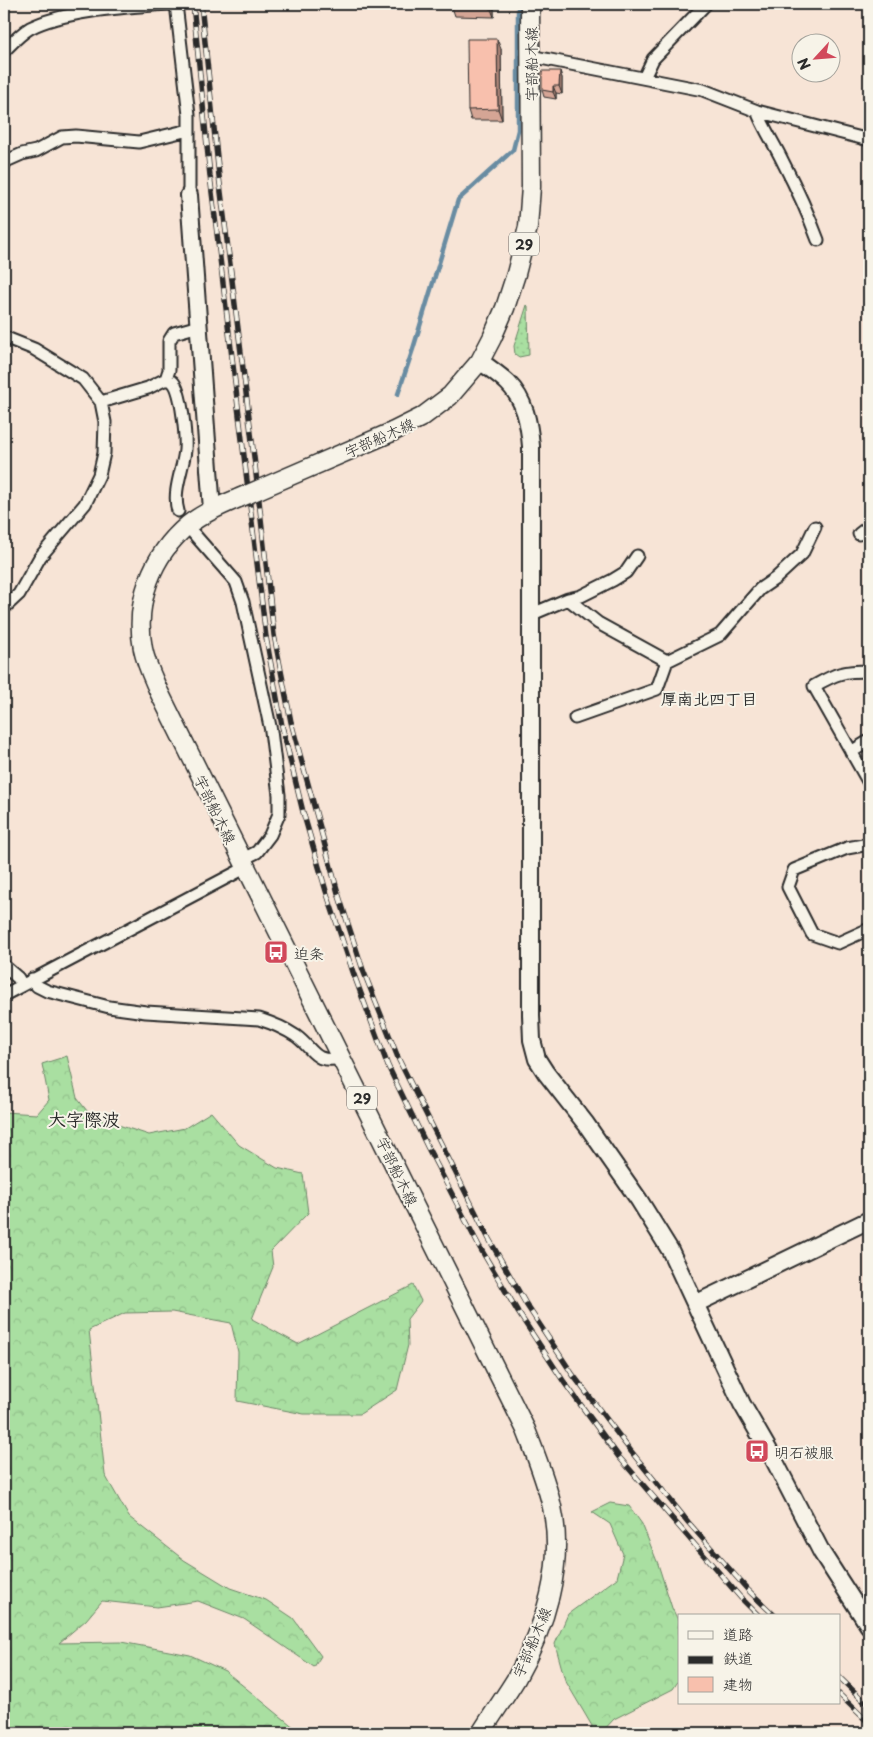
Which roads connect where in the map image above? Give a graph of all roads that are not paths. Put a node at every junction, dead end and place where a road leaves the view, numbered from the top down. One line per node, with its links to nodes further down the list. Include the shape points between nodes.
1 (169, 4): 5 (street, via 122,8 44,22 18,36)
2 (176, 4): 9 (street)
3 (530, 4): 6 (main road, 宇部船木線 / 29)
4 (706, 4): 7 (street, via 653,59)
5 (4, 51)
6 (530, 56): 7 (street); 16 (main road, 宇部船木線 / 29, via 531,188 528,227 505,308)
7 (644, 78): 8 (street, via 703,90)
8 (757, 110): 10 (street); 13 (street)
9 (188, 130): 11 (street, via 139,142 62,137 36,151 4,162); 12 (street)
10 (869, 140)
11 (4, 165)
12 (189, 194): 14 (street)
13 (818, 240)
14 (199, 326): 17 (street, via 174,334 169,341); 19 (street)
15 (4, 337): 18 (street, via 34,349 70,370 83,379)
16 (480, 361): 19 (main road, 宇部船木線 / 29, bridge, via 450,396 422,417); 28 (street, via 509,384 529,423)
17 (166, 379): 18 (street, via 148,388); 20 (street, via 173,383 181,398 185,449 177,493)
18 (100, 402): 27 (street, via 104,452 99,475 85,504 40,558 19,594)
19 (212, 510): 36 (main road, 宇部船木線 / 29, via 170,542 157,561 143,600 143,649 159,692)
20 (178, 511)
21 (869, 526): 24 (street)
22 (815, 527): 29 (street, via 802,554 760,589 720,635)
23 (194, 534): 36 (street, via 236,582 243,602 277,773 279,814 270,835)
24 (859, 534)
25 (636, 556): 26 (street, via 626,572 581,596)
26 (568, 599): 28 (street); 29 (street, via 598,623)
27 (4, 608)
28 (530, 615): 44 (street, via 532,1040 537,1059 546,1073 586,1124 670,1250)
29 (667, 662): 31 (street, via 657,689)
30 (869, 671): 33 (street, via 834,674 814,686)
31 (575, 718)
32 (869, 741): 33 (street)
33 (851, 752): 34 (street)
34 (869, 783)
35 (869, 844): 37 (street, via 848,848 794,870 788,887 812,934 838,943)
36 (243, 864): 39 (street); 42 (main road, 宇部船木線 / 29)
37 (869, 930)
38 (4, 966): 40 (street)
39 (32, 979): 40 (street); 42 (street, via 47,991 109,1007 259,1019 297,1036 315,1055 330,1061)
40 (22, 985): 41 (street)
41 (4, 994)
42 (342, 1058): 46 (main road, 宇部船木線 / 29, via 526,1430 552,1509 554,1565 545,1614 516,1679)
43 (869, 1220): 44 (street)
44 (695, 1304): 45 (street, via 742,1404 822,1553)
45 (869, 1626)
46 (481, 1733)

